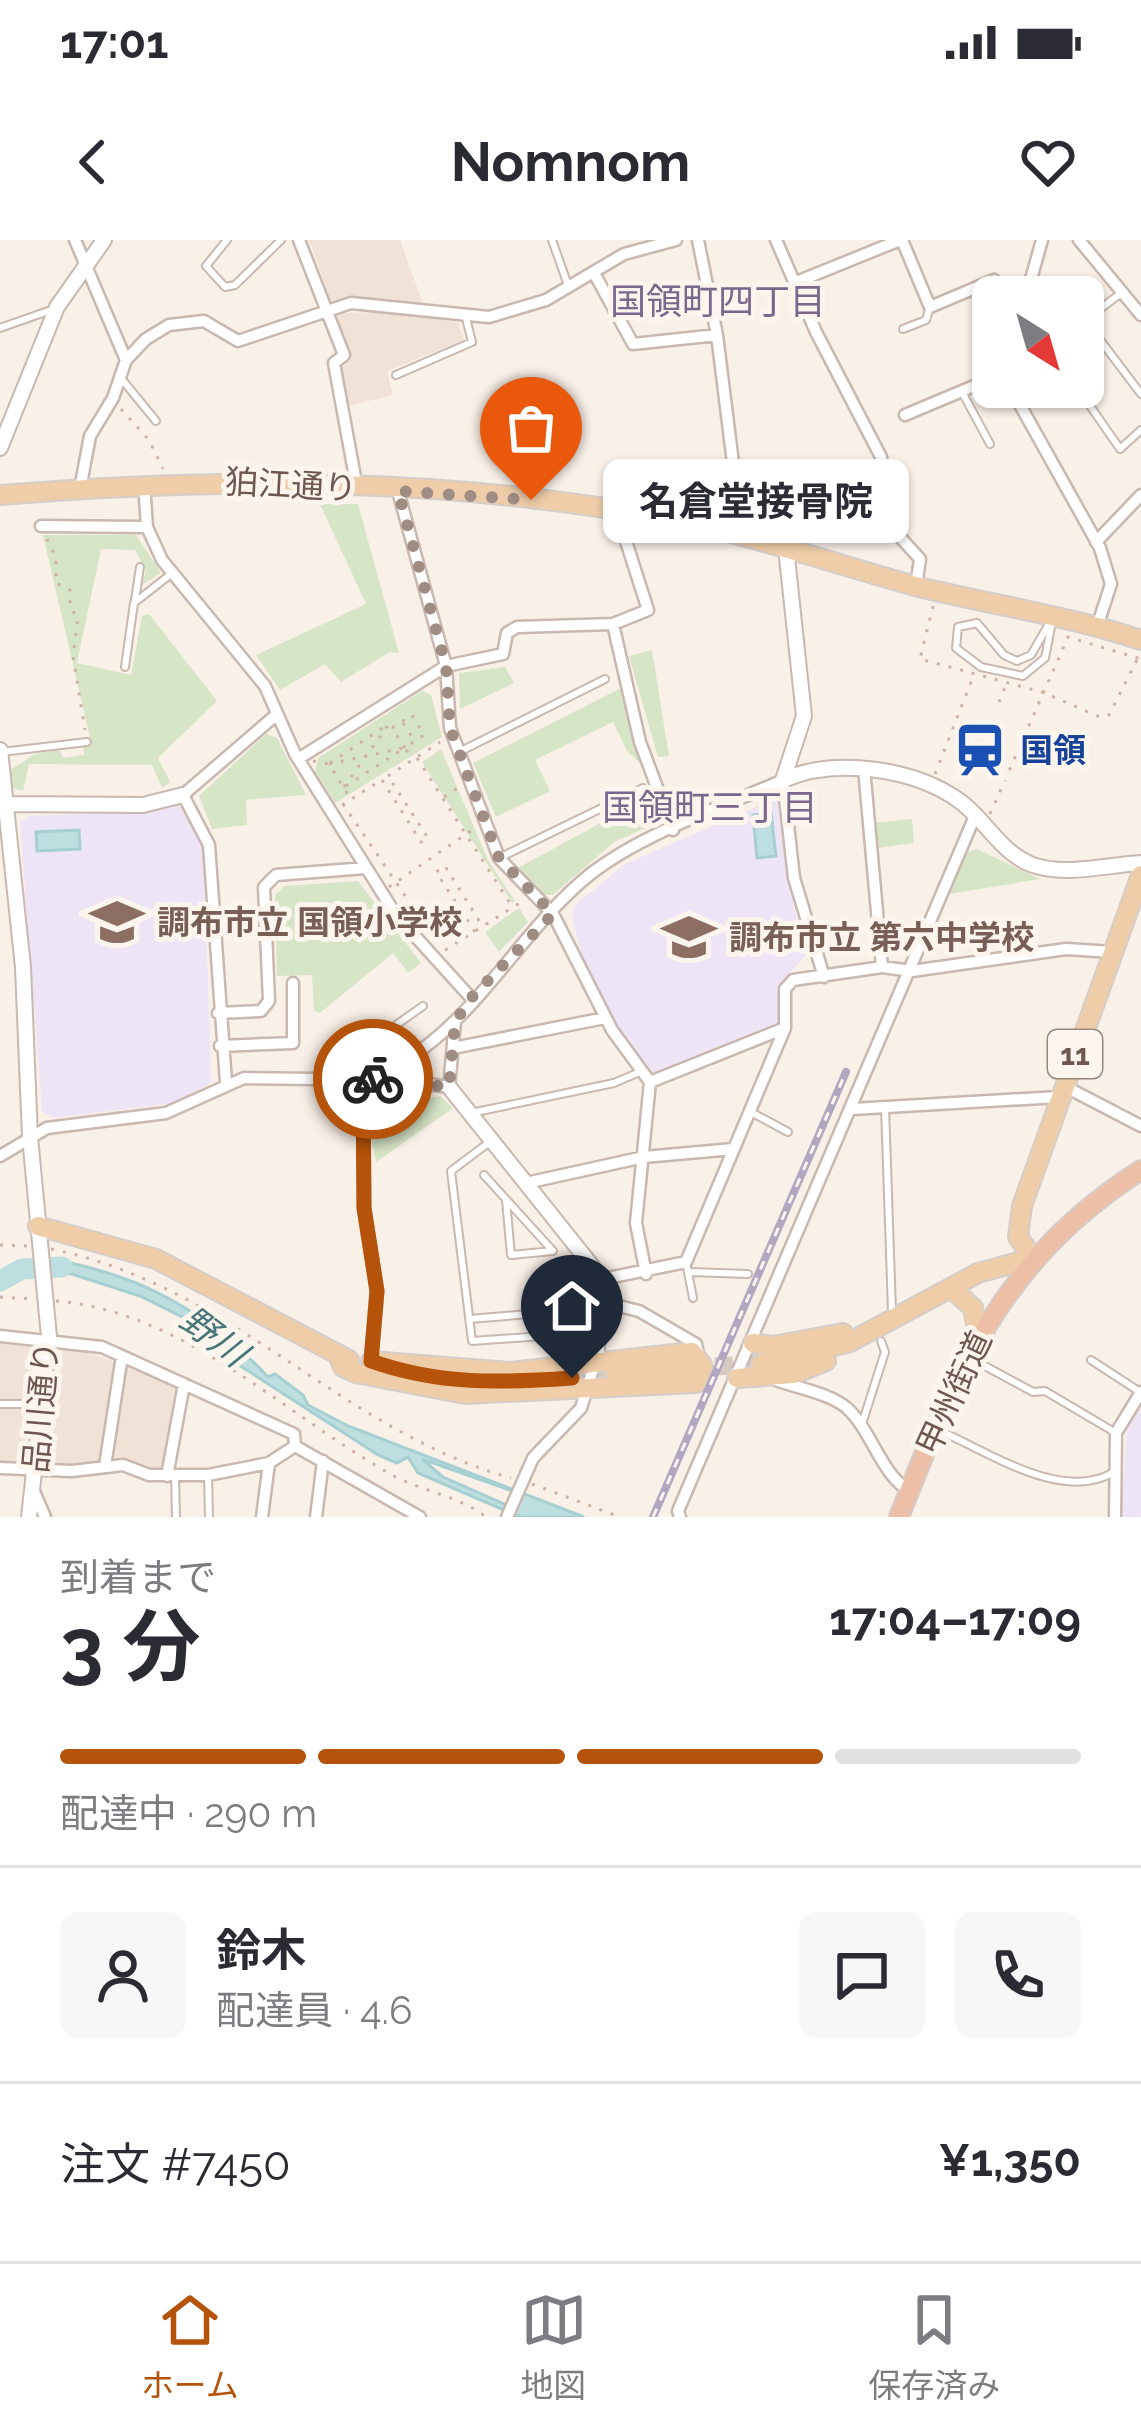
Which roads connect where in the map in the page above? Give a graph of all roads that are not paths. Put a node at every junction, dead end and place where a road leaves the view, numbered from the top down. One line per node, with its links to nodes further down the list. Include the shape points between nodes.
1 (75, 240): 14 (street)
2 (104, 240): 14 (street)
3 (227, 240): 4 (lane, via 206,266 225,287)
4 (281, 240)
5 (299, 240): 23 (street)
6 (552, 240): 18 (lane)
7 (676, 240): 13 (street)
8 (698, 240): 28 (street)
9 (776, 240): 17 (street)
10 (901, 240): 17 (street); 21 (street)
11 (1042, 240): 16 (street)
12 (1079, 240): 20 (street)
13 (647, 244): 15 (street)
14 (84, 266): 22 (street); 29 (street)
15 (595, 273): 18 (street); 28 (street, via 633,344)
16 (1032, 276)
17 (794, 283): 56 (street, via 881,457 889,525 920,559)
18 (569, 289): 25 (street)
19 (972, 289): 21 (street)
20 (1123, 292): 24 (street); 34 (lane, via 1085,320)
21 (930, 307): 27 (lane, via 926,320)
22 (58, 308): 26 (lane); 41 (street)
23 (328, 310): 25 (street, via 351,303); 29 (street, via 238,341 204,321 170,325); 43 (street, via 344,355 334,363)
24 (1141, 315)
25 (466, 318): 30 (lane, via 472,342)
26 (0, 328)
27 (903, 329)
28 (717, 335): 51 (street)
29 (126, 360): 31 (street)
30 (396, 375)
31 (120, 377): 38 (lane); 44 (street, via 83,454)
32 (972, 387): 33 (street)
33 (962, 392): 37 (street); 40 (lane)
34 (1141, 394)
35 (1022, 408): 52 (street)
36 (1092, 408): 39 (lane, via 1120,449)
37 (905, 415)
38 (156, 421)
39 (1141, 430)
40 (990, 443)
41 (0, 448)
42 (144, 483): 43 (main road, 狛江通り); 44 (main road, 狛江通り); 50 (street)
43 (357, 488): 45 (main road, 狛江通り)
44 (80, 489): 46 (main road, 狛江通り)
45 (398, 491): 48 (main road, 狛江通り); 62 (street)
46 (0, 495)
47 (1141, 495): 52 (street)
48 (623, 511): 51 (main road, 狛江通り); 59 (street, via 648,610)
49 (41, 526): 50 (street)
50 (147, 527): 55 (street)
51 (742, 535): 53 (main road, 狛江通り)
52 (1096, 542): 60 (street, via 1112,584)
53 (786, 548): 56 (main road, 狛江通り); 71 (street, via 804,716)
54 (140, 567): 57 (lane)
55 (174, 572): 57 (lane); 65 (street, via 265,686)
56 (916, 586): 58 (main road, 狛江通り)
57 (134, 603): 63 (lane)
58 (1053, 617): 58 (lane, via 1045,658 1023,676 981,667 956,648 958,627 977,623 1017,662 1030,656); 60 (main road, 狛江通り)
59 (613, 624): 62 (street, via 517,627 507,633 503,654); 76 (street, via 640,742)
60 (1097, 627): 61 (main road, 狛江通り)
61 (1140, 652)
62 (446, 666): 68 (street); 69 (street)
63 (125, 667)
64 (605, 679): 68 (lane)
65 (276, 715): 69 (street); 73 (street)
66 (87, 742): 67 (lane)
67 (0, 751): 74 (street)
68 (459, 752): 78 (street)
69 (304, 760): 79 (street)
70 (864, 768): 71 (street); 75 (street, via 930,787); 84 (street)
71 (783, 780): 76 (street); 86 (street, via 794,878)
72 (644, 788): 78 (lane)
73 (183, 795): 74 (street, via 143,805); 90 (street, via 209,845)
74 (6, 804): 81 (street)
75 (980, 821): 77 (street, via 1030,863 1060,870); 85 (street)
76 (673, 830): 82 (street, via 589,875)
77 (1141, 863)
78 (499, 864): 82 (street)
79 (366, 868): 88 (street, via 413,938); 90 (street, via 275,875 263,887 269,1001 261,1011)
80 (1141, 875): 83 (main road, 11)
81 (8, 894): 114 (street)
82 (553, 914): 88 (street); 91 (street)
83 (1113, 952): 85 (street, via 1066,949); 107 (main road, 11)
84 (882, 967): 85 (street); 86 (street)
85 (912, 971): 109 (street)
86 (824, 976): 93 (street, via 793,980 785,989)
87 (293, 983): 95 (street)
88 (471, 998): 92 (street)
89 (423, 1006): 101 (lane, via 355,1054 329,1055)
90 (218, 1013): 96 (street)
91 (605, 1018): 97 (street); 100 (street)
92 (455, 1022): 94 (street); 97 (street)
93 (785, 1028): 105 (street); 110 (street)
94 (438, 1035): 97 (street); 99 (street)
95 (293, 1043): 96 (street); 98 (street)
96 (220, 1046): 104 (street)
97 (453, 1046): 106 (street)
98 (293, 1061)
99 (402, 1061): 102 (street); 103 (street)
100 (642, 1071): 105 (street); 111 (lane)
101 (327, 1078): 102 (street); 104 (street)
102 (363, 1078): 103 (street); 147 (street, via 364,1208 377,1291)
103 (402, 1080): 106 (street)
104 (226, 1082): 114 (street, via 180,1110)
105 (650, 1082): 118 (street)
106 (449, 1087): 111 (street)
107 (1061, 1091): 108 (street); 112 (street); 126 (main road, 11, via 1018,1237)
108 (885, 1107): 109 (street); 134 (lane)
109 (854, 1109): 141 (street)
110 (749, 1111): 113 (lane); 116 (street)
111 (470, 1114): 115 (street)
112 (1141, 1126)
113 (788, 1132)
114 (30, 1137): 117 (street); 124 (street)
115 (493, 1140): 121 (street); 135 (lane, via 451,1171)
116 (733, 1149): 118 (street); 127 (street)
117 (0, 1156)
118 (644, 1157): 121 (street); 128 (street, via 636,1223)
119 (1141, 1171): 126 (highway, 甲州街道)
120 (484, 1175): 122 (lane)
121 (526, 1183): 123 (street)
122 (506, 1196): 125 (lane); 125 (lane, via 511,1255 554,1251)
123 (553, 1214): 125 (lane); 130 (street)
124 (38, 1226): 139 (street, 品川通り); 142 (main road, via 156,1259)
125 (536, 1228)
126 (1033, 1258): 131 (main road); 137 (highway, 甲州街道)
127 (688, 1267): 128 (street); 129 (lane); 132 (lane)
128 (646, 1274): 130 (street)
129 (748, 1274)
130 (598, 1280): 133 (street)
131 (958, 1283): 134 (main road, via 945,1276); 137 (main road); 140 (main road, via 938,1310); 150 (main road, via 863,1337)
132 (693, 1298)
133 (603, 1305): 135 (lane); 136 (street); 148 (street, via 639,1311 696,1343)
134 (892, 1311): 141 (main road, via 822,1339)
135 (469, 1318): 136 (lane, via 472,1341)
136 (602, 1332): 149 (street)
137 (978, 1334): 144 (highway, 甲州街道)
138 (0, 1336): 139 (street)
139 (50, 1337): 143 (street); 157 (street, 品川通り)
140 (881, 1341): 150 (main road); 158 (lane, via 885,1352)
141 (753, 1343): 152 (street)
142 (320, 1345): 145 (main road); 147 (main road)
143 (122, 1356): 154 (street); 164 (street)
144 (966, 1356): 159 (highway, 甲州街道); 160 (lane)
145 (339, 1358): 151 (main road); 153 (main road, via 356,1372 465,1394)
146 (1091, 1360): 155 (lane)
147 (371, 1361): 149 (main road, via 476,1372); 151 (main road)
148 (692, 1361): 149 (main road); 153 (main road, via 703,1366 695,1383)
149 (595, 1362): 153 (street)
150 (766, 1371): 152 (main road); 158 (street, via 842,1404)
151 (413, 1376): 153 (main road)
152 (737, 1378): 183 (street)
153 (596, 1382): 182 (street, via 545,1442)
154 (184, 1384): 161 (street, via 294,1434); 168 (street)
155 (1141, 1392): 160 (street)
156 (0, 1404): 157 (lane)
157 (44, 1405): 166 (street, 品川通り)
158 (862, 1424): 171 (street)
159 (935, 1429): 167 (lane, via 1065,1484 1092,1484); 171 (highway, 甲州街道)
160 (1116, 1433): 167 (street)
161 (295, 1446): 162 (street); 163 (street)
162 (323, 1461): 172 (street); 179 (street)
163 (268, 1462): 169 (street); 178 (street)
164 (105, 1466): 166 (street); 168 (street)
165 (0, 1468): 166 (street)
166 (38, 1468): 170 (street, 品川通り)
167 (1118, 1470): 184 (street)
168 (171, 1475): 169 (street); 176 (lane)
169 (208, 1475): 177 (lane)
170 (33, 1489): 174 (street, 品川通り); 175 (street)
171 (910, 1491): 173 (highway, 甲州街道)
172 (387, 1500): 180 (street); 181 (street)
173 (906, 1514)
174 (29, 1517)
175 (45, 1517)
176 (176, 1517)
177 (209, 1517)
178 (262, 1517)
179 (316, 1517)
180 (383, 1517)
181 (420, 1517)
182 (507, 1517)
183 (680, 1517)
184 (1114, 1517)

